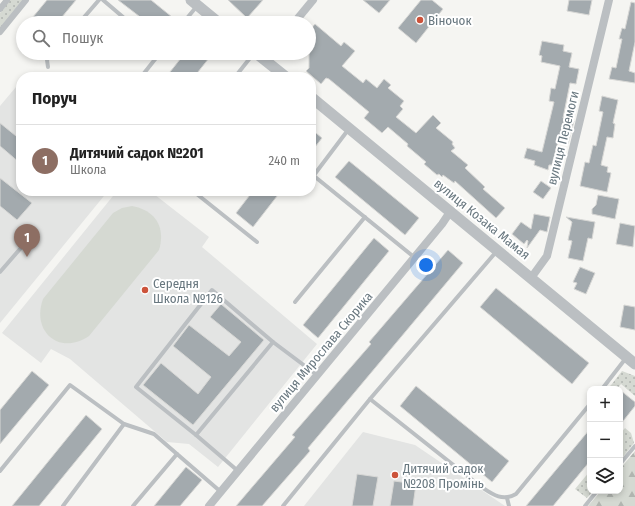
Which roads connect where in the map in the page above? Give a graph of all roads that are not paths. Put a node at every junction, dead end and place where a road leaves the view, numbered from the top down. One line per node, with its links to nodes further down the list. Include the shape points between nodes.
1 (7, 0): 8 (street)
2 (26, 0): 14 (street)
3 (99, 0): 9 (lane)
4 (103, 0): 10 (lane)
5 (313, 0): 13 (street)
6 (609, 0): 35 (street, вулиця Перемоги, via 546,256)
7 (194, 3): 11 (lane); 12 (street)
8 (0, 9)
9 (85, 16)
10 (122, 16)
11 (188, 16)
12 (210, 16)
13 (300, 16)
14 (0, 32)
15 (47, 60): 19 (lane)
16 (154, 60): 20 (lane)
17 (255, 60): 21 (lane)
18 (267, 60): 22 (street)
19 (48, 67)
20 (144, 72)
21 (241, 72)
22 (280, 72)
23 (316, 101): 24 (street, вулиця Козака Мамая)
24 (350, 128): 25 (lane); 28 (street, вулиця Козака Мамая)
25 (316, 172)
26 (316, 180): 29 (lane)
27 (199, 196): 31 (lane)
28 (450, 212): 32 (street, вулиця Козака Мамая); 33 (street, вулиця Мирослава Скорика)
29 (364, 217): 33 (lane); 36 (lane)
30 (33, 234): 34 (lane)
31 (257, 242)
32 (498, 250): 35 (street, вулиця Козака Мамая); 41 (lane)
33 (414, 257): 39 (street, вулиця Мирослава Скорика)
34 (0, 272)
35 (531, 278): 38 (street, вулиця Козака Мамая)
36 (295, 302)
37 (273, 342): 39 (lane); 44 (lane); 44 (lane, via 212,290 136,387)
38 (631, 360): 40 (lane)
39 (317, 375): 49 (street, вулиця Мирослава Скорика)
40 (605, 386)
41 (370, 399): 52 (lane, via 480,486 493,495); 56 (lane)
42 (587, 408): 52 (lane, via 516,494)
43 (124, 424): 46 (lane, via 154,434); 48 (lane, via 70,385); 53 (lane)
44 (196, 435): 49 (lane)
45 (635, 446): 47 (lane)
46 (177, 454): 50 (lane); 54 (lane)
47 (623, 460)
48 (0, 471)
49 (238, 471): 50 (street, вулиця Мирослава Скорика)
50 (221, 492): 55 (street, вулиця Мирослава Скорика)
51 (595, 494): 58 (lane)
52 (507, 498): 57 (lane)
53 (63, 506)
54 (133, 506)
55 (209, 506)
56 (283, 506)
57 (509, 506)
58 (585, 506)

